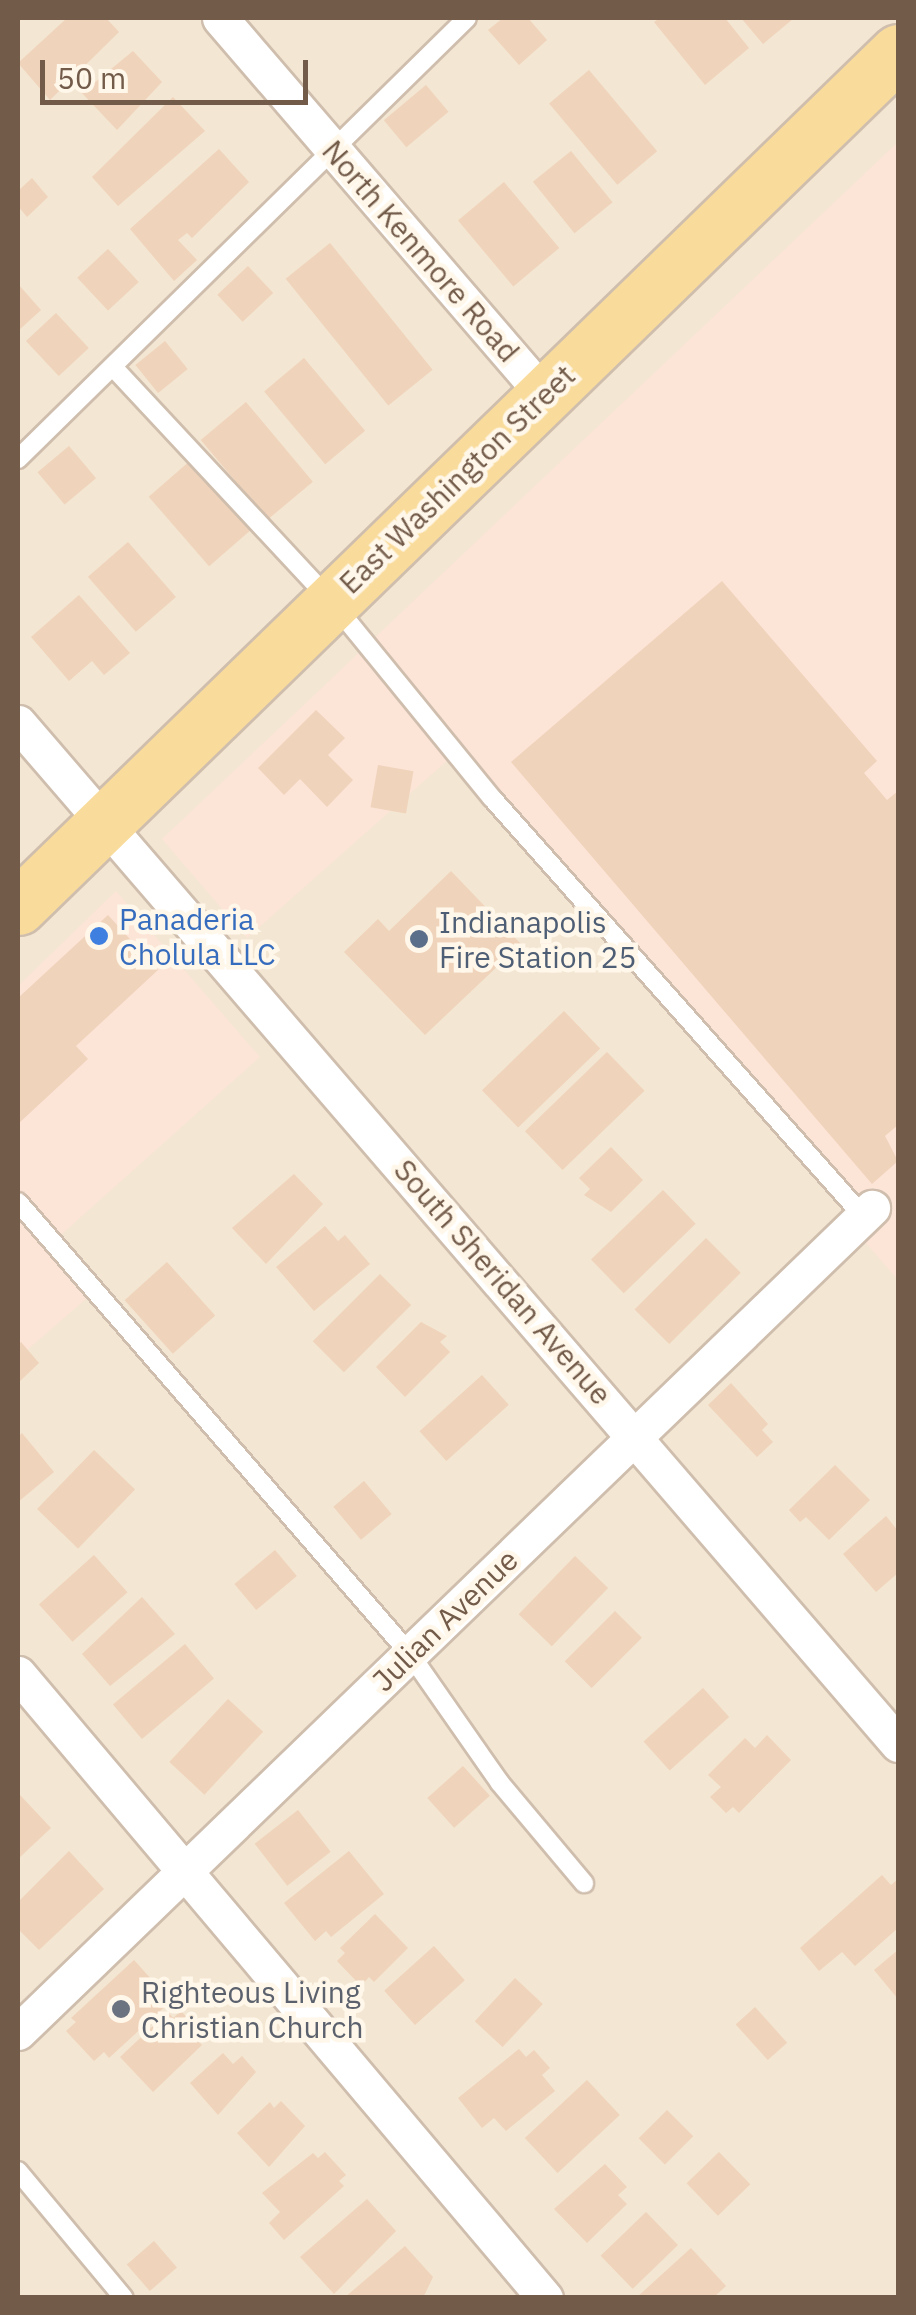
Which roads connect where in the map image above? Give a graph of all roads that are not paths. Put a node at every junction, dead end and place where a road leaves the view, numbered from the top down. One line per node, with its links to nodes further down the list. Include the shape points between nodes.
1 (220, 18): 4 (street, North Kenmore Road)
2 (467, 18): 4 (lane)
3 (898, 52): 6 (main road, East Washington Street)
4 (334, 151): 5 (lane); 6 (street, North Kenmore Road)
5 (112, 367): 7 (lane); 8 (lane)
6 (543, 394): 8 (main road, East Washington Street)
7 (18, 459)
8 (332, 602): 10 (main road, East Washington Street); 13 (lane, via 492,798)
9 (18, 723): 10 (street, South Sheridan Avenue)
10 (106, 822): 11 (main road, East Washington Street); 14 (street, South Sheridan Avenue)
11 (18, 907)
12 (18, 1202): 15 (lane)
13 (867, 1212): 14 (street, Julian Avenue)
14 (634, 1434): 15 (street, Julian Avenue); 17 (street, South Sheridan Avenue)
15 (410, 1654): 18 (street, Julian Avenue); 19 (lane, via 500,1783)
16 (18, 1674): 18 (street)
17 (898, 1744)
18 (186, 1871): 20 (street, Julian Avenue); 23 (street)
19 (584, 1883)
20 (18, 2032)
21 (18, 2171): 22 (lane)
22 (124, 2298)
23 (545, 2298)

